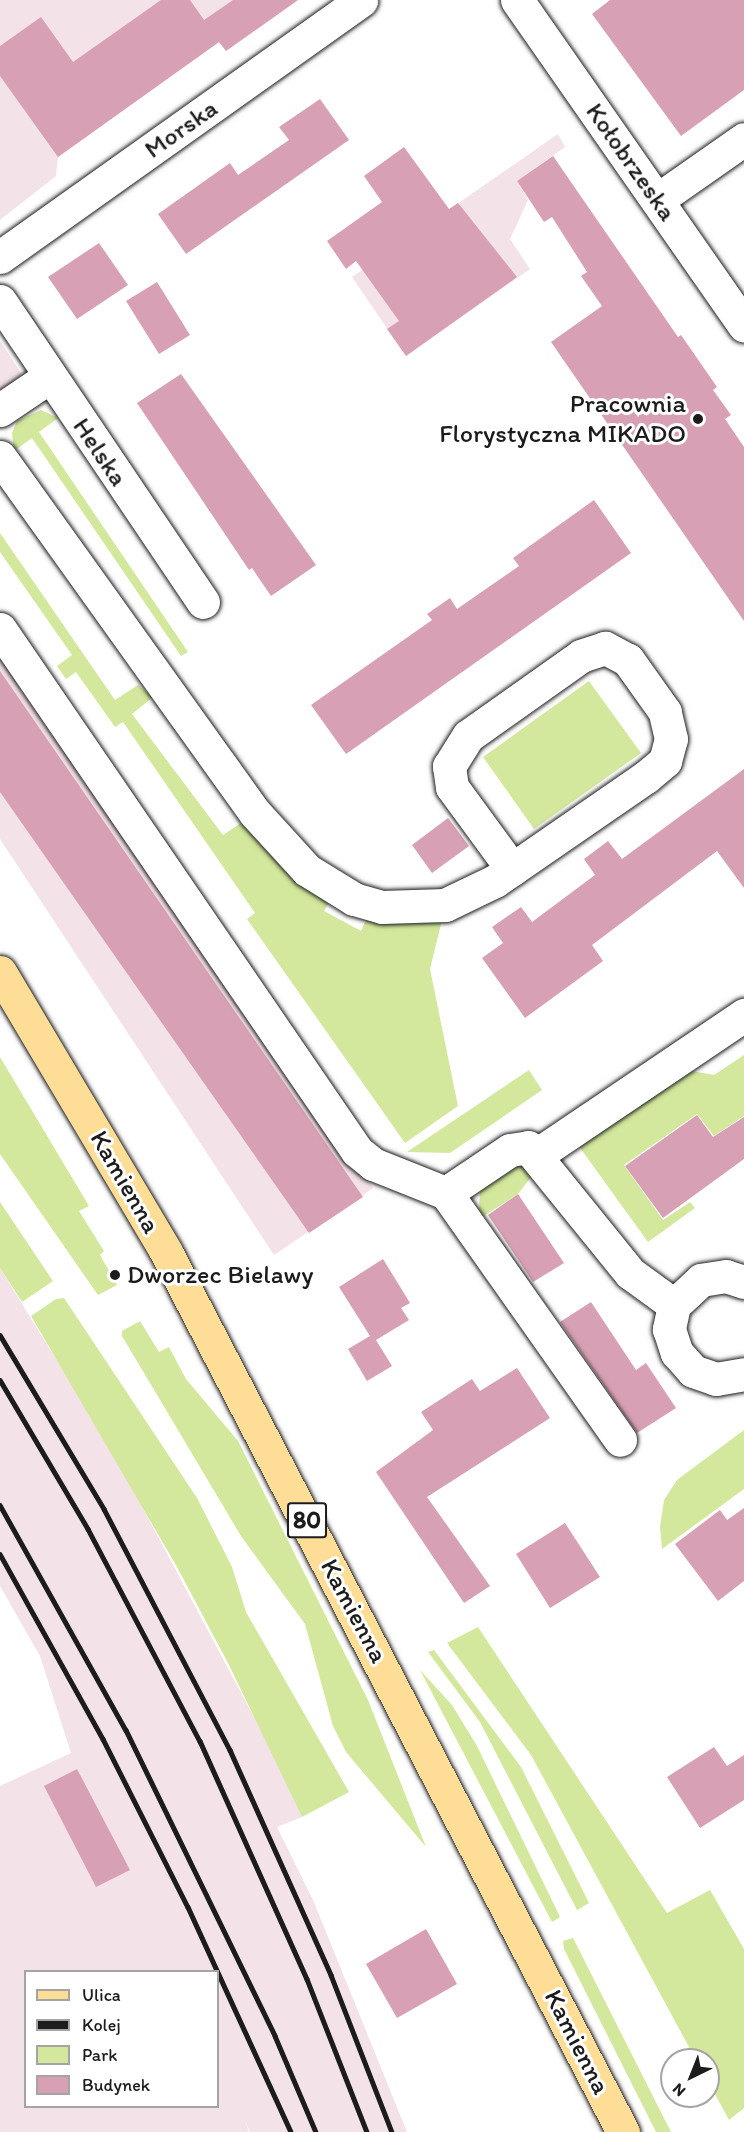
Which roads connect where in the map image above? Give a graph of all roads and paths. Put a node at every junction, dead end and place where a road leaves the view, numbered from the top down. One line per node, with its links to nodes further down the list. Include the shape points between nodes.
1 (362, 0): 5 (street, Morska)
2 (517, 0): 4 (street, Kołobrzeska)
3 (744, 139): 4 (street)
4 (657, 200): 7 (street, Kołobrzeska)
5 (0, 257)
6 (0, 301): 8 (street, Helska)
7 (744, 326)
8 (49, 377): 9 (street); 11 (street, Helska)
9 (0, 410)
10 (0, 458): 13 (street, via 209,754 285,849 317,878 354,899 382,907 414,908 445,905)
11 (203, 602)
12 (0, 629): 17 (street, via 357,1150 374,1164)
13 (512, 868): 13 (street, via 665,761 671,739 665,712 628,660 604,648 581,656 468,736 449,766 453,787)
14 (0, 972): 22 (main road, Kamienna / 80, via 166,1252)
15 (744, 1015): 16 (street)
16 (538, 1154): 17 (street, via 519,1146); 19 (street, via 630,1273)
17 (446, 1193): 21 (street)
18 (744, 1282): 19 (street, via 726,1276 701,1280)
19 (674, 1305): 20 (street, via 671,1342 684,1363 704,1377)
20 (744, 1374)
21 (620, 1440)
22 (623, 2132)

